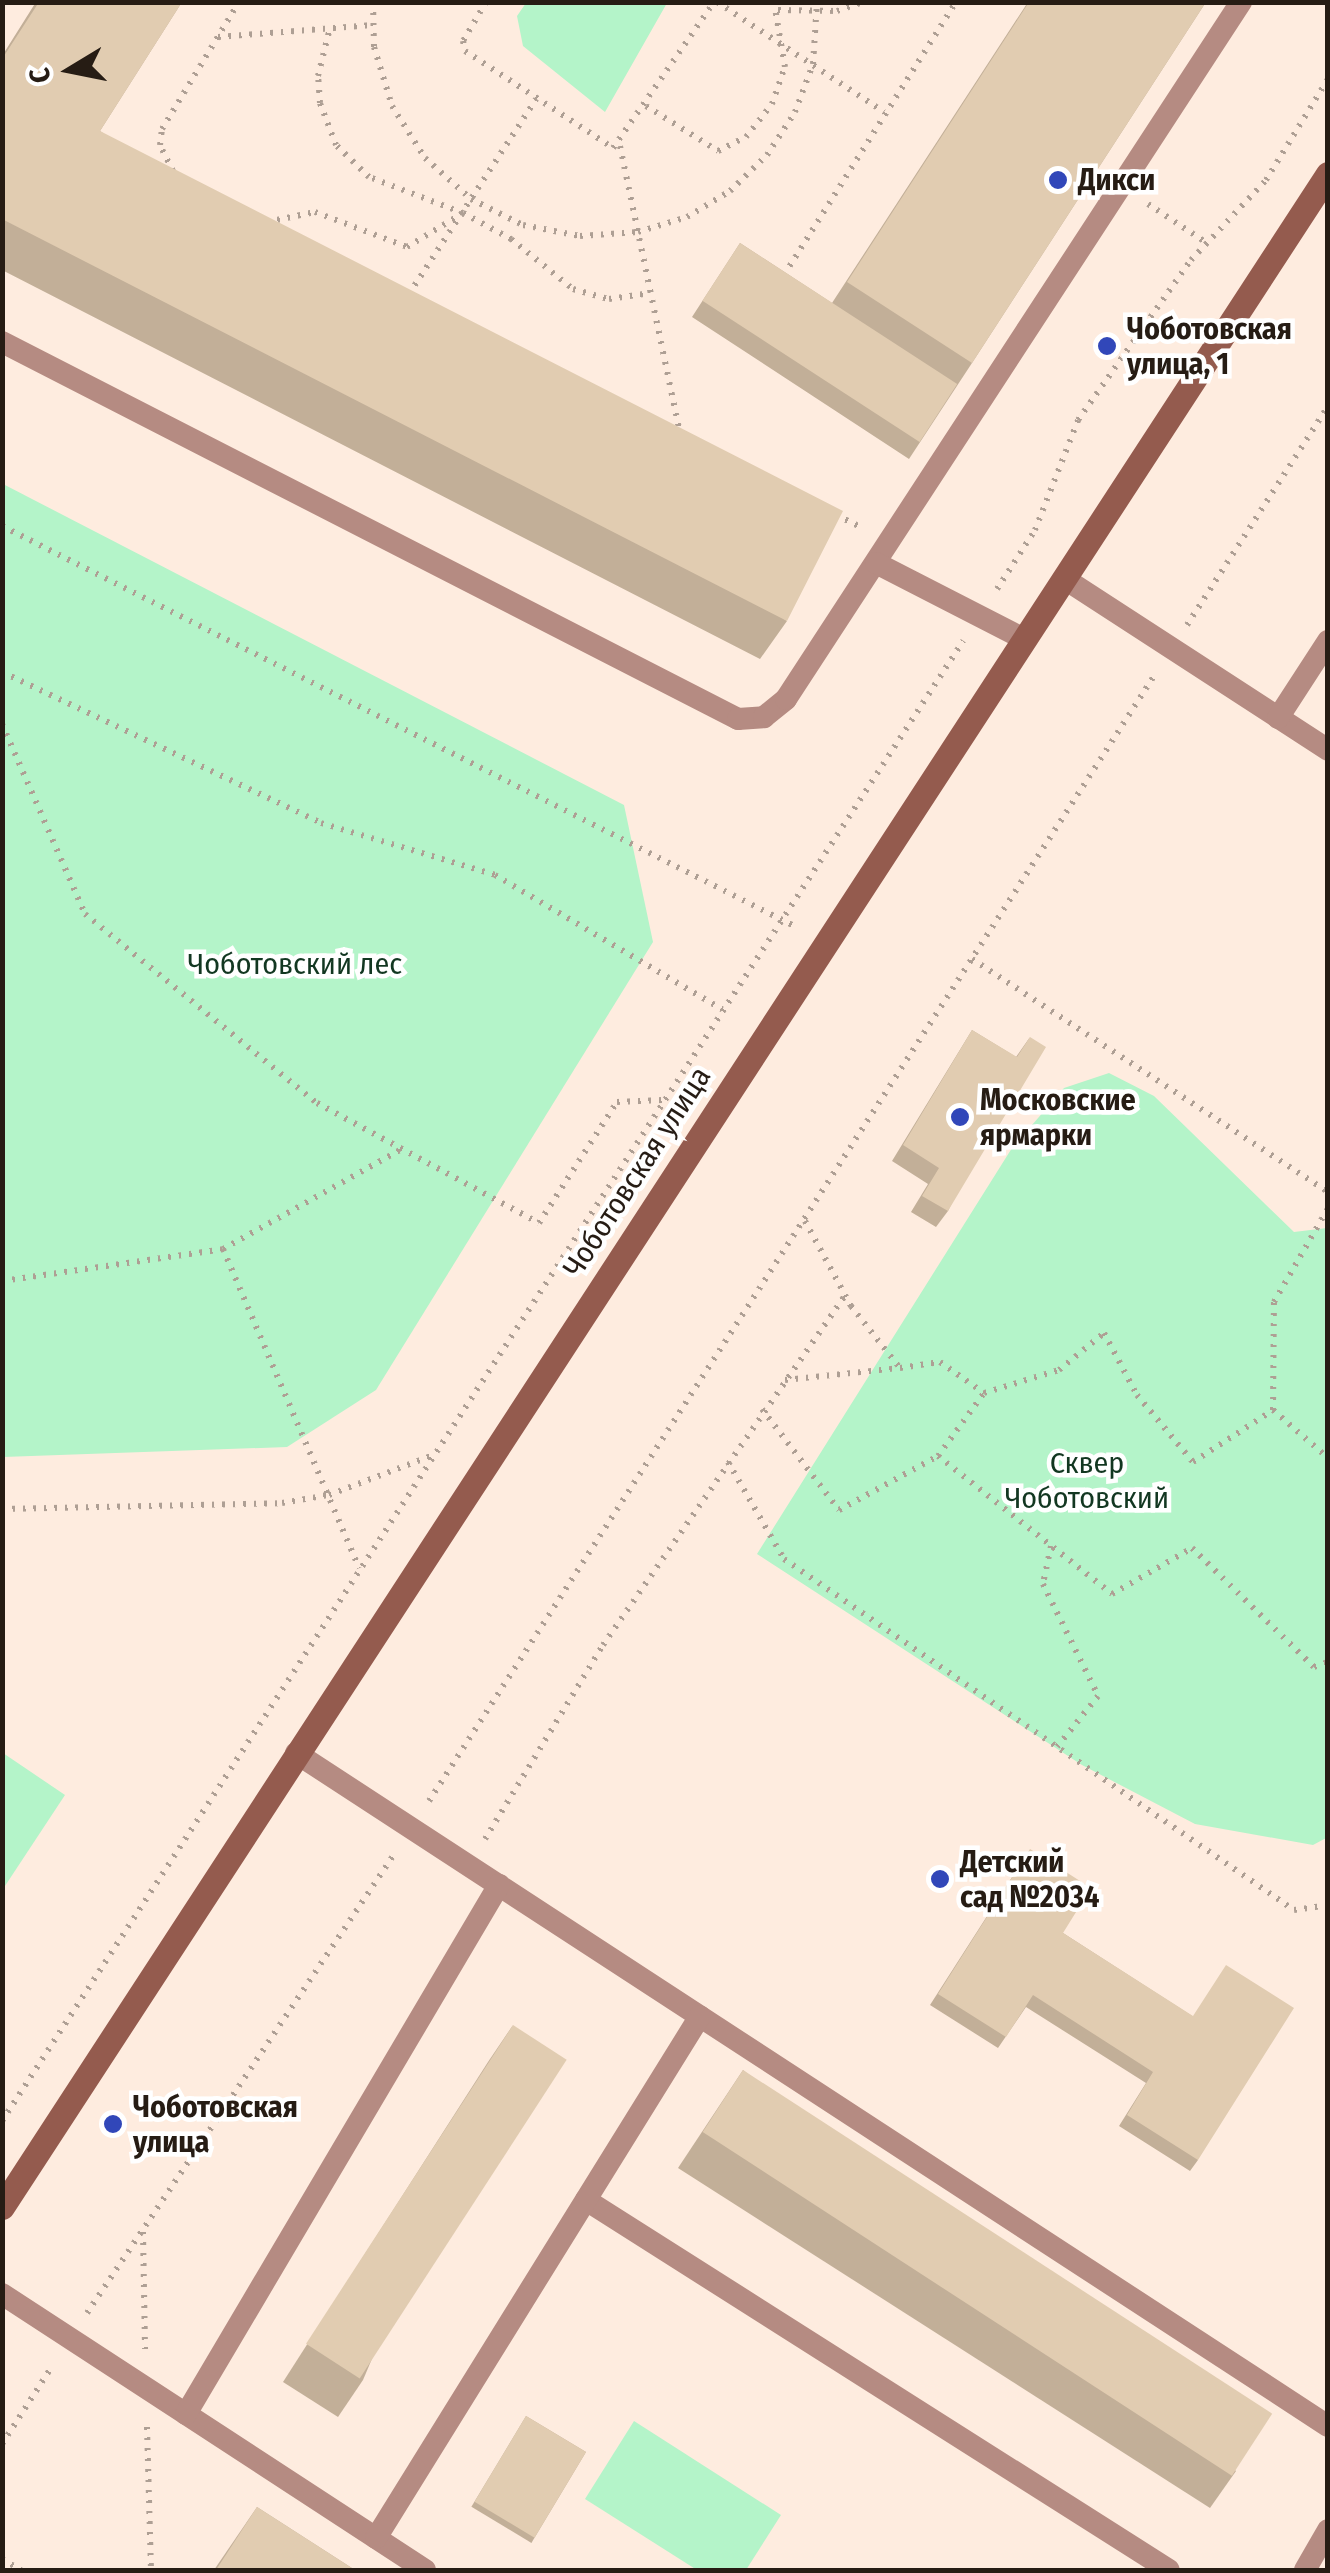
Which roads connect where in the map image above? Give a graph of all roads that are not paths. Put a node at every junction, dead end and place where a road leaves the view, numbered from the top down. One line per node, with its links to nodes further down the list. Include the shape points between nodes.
1 (1241, 2): 4 (lane)
2 (1328, 174): 5 (main road, Чоботовская улица)
3 (2, 342): 4 (lane, via 738,719 776,710)
4 (876, 563): 6 (lane)
5 (1064, 579): 6 (main road, Чоботовская улица); 8 (lane)
6 (1024, 639): 10 (main road, Чоботовская улица)
7 (1328, 641): 8 (lane)
8 (1278, 718): 9 (lane)
9 (1328, 750)
10 (296, 1753): 11 (lane); 14 (main road, Чоботовская улица)
11 (499, 1885): 12 (lane); 16 (lane)
12 (700, 2016): 13 (lane); 17 (lane)
13 (586, 2200): 19 (lane); 21 (lane)
14 (2, 2207)
15 (2, 2294): 16 (lane)
16 (186, 2414): 19 (lane)
17 (1328, 2426)
18 (1328, 2530): 22 (lane)
19 (376, 2538): 20 (lane)
20 (425, 2570)
21 (1170, 2570)
22 (1305, 2570)

